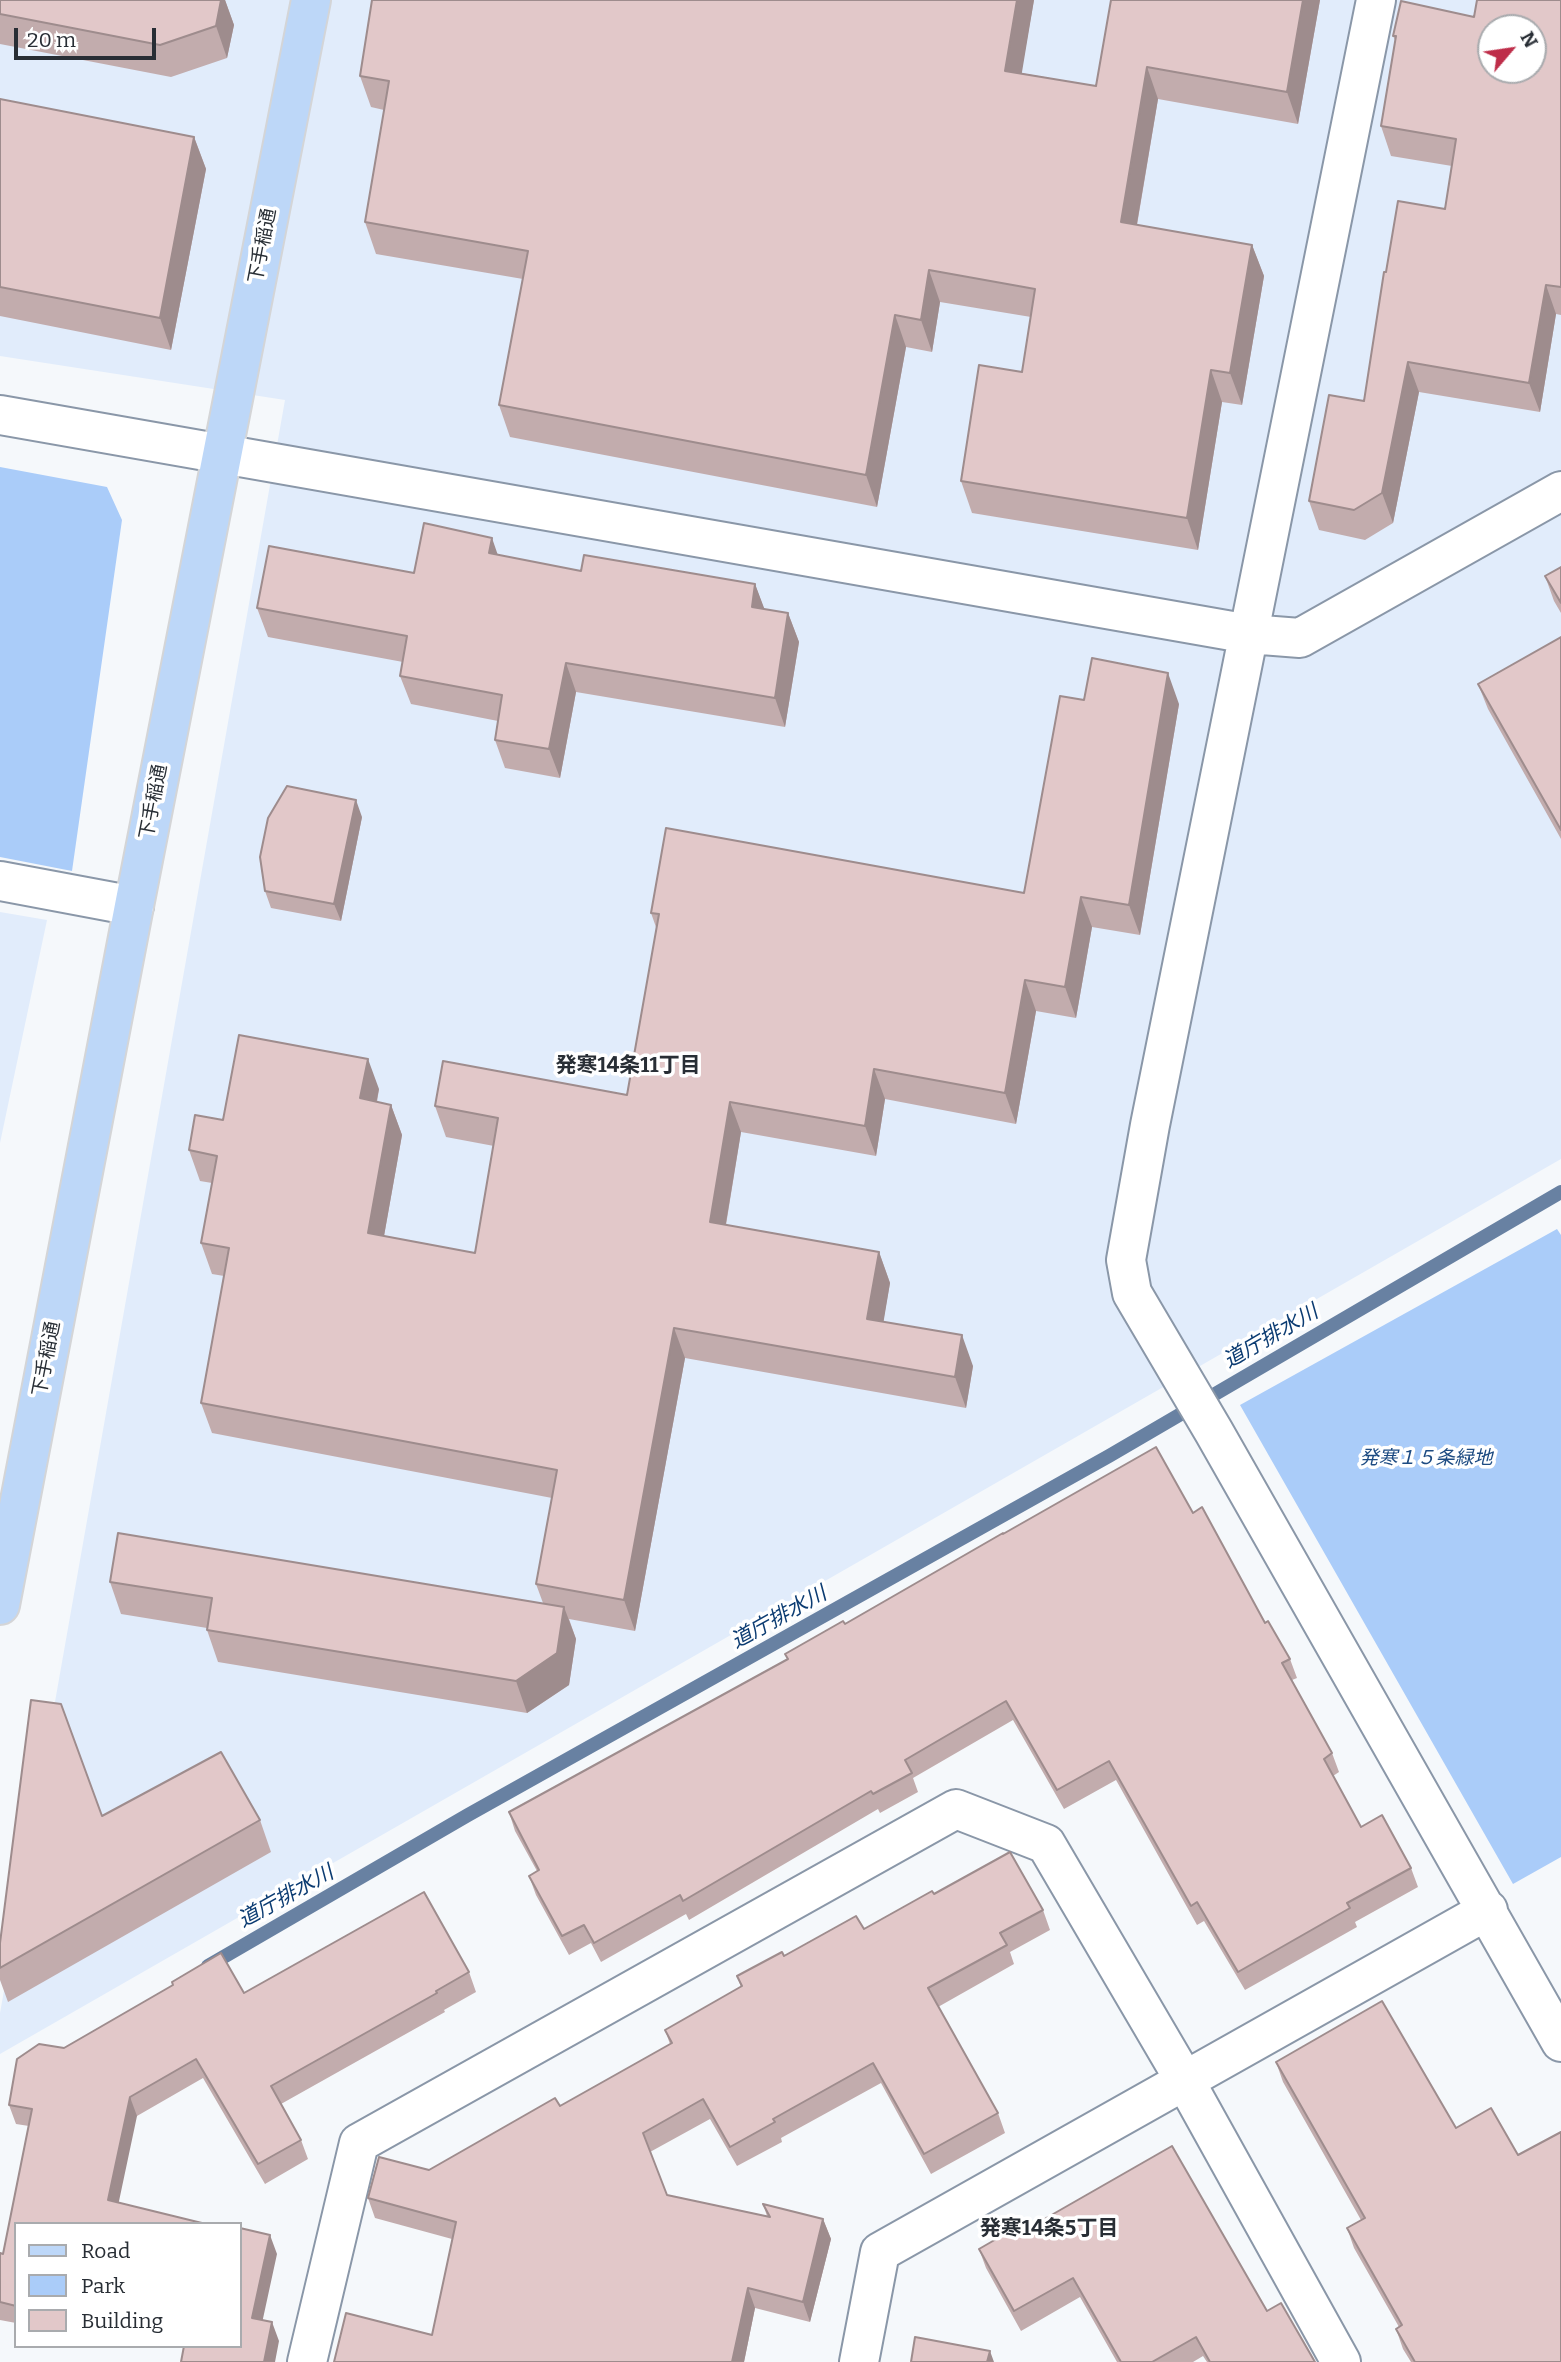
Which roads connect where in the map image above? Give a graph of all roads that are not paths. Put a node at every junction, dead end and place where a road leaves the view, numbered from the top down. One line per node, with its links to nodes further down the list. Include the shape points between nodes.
1 (311, 0): 4 (main road, 下手稲通)
2 (1376, 0): 6 (street)
3 (0, 415): 4 (street)
4 (222, 454): 6 (street); 8 (main road, 下手稲通)
5 (1561, 491): 6 (street, via 1300,638)
6 (1249, 634): 10 (street, via 1126,1260 1132,1293)
7 (0, 881): 8 (street)
8 (134, 906): 9 (main road, 下手稲通)
9 (0, 1605)
10 (1488, 1910): 11 (street); 12 (street)
11 (1561, 2042)
12 (1185, 2081): 13 (street, via 1046,1844 956,1809 359,2143); 14 (street, via 880,2252); 15 (street)
13 (307, 2362)
14 (859, 2362)
15 (1341, 2362)

